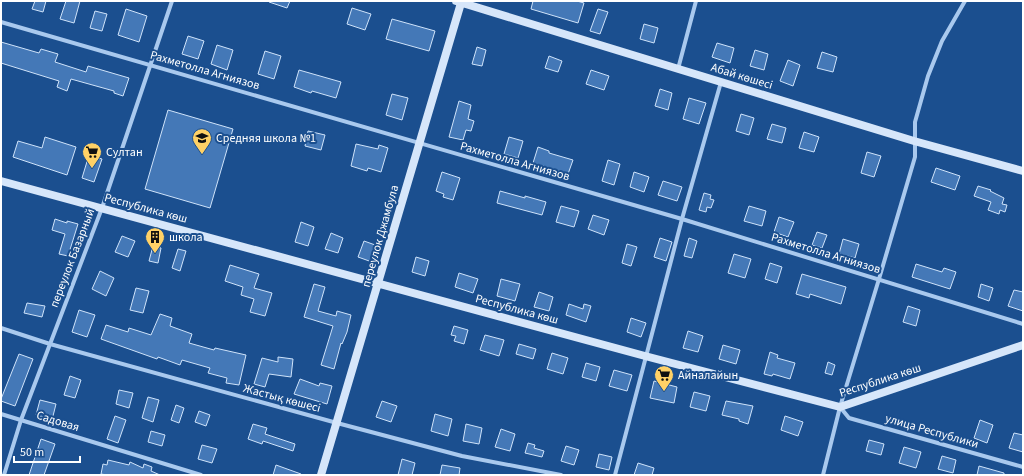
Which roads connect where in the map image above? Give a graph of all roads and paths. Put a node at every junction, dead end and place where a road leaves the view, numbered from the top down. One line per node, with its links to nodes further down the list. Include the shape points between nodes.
1 (172, 1): 6 (street, переулок Базарный)
2 (696, 1): 7 (street)
3 (965, 1): 9 (street, via 942,41 928,76 915,122)
4 (458, 2): 7 (main road, Абай көшесі); 10 (main road, переулок Джамбула)
5 (1, 22): 6 (street, Рахметолла Агниязов)
6 (150, 64): 10 (street, Рахметолла Агниязов); 13 (street, переулок Базарный)
7 (678, 68): 8 (main road, Абай көшесі)
8 (721, 82): 9 (main road, Абай көшесі); 14 (street)
9 (914, 140): 11 (main road, Абай көшесі); 15 (street, via 915,157)
10 (420, 144): 14 (street, Рахметолла Агниязов); 16 (main road, переулок Джамбула)
11 (1023, 171)
12 (1, 181): 13 (main road, Республика көш)
13 (102, 208): 16 (main road, Республика көш); 19 (street, переулок Базарный)
14 (682, 219): 15 (street, Рахметолла Агниязов); 21 (street)
15 (879, 279): 17 (street, Рахметолла Агниязов); 22 (street)
16 (379, 283): 21 (main road, Республика көш); 25 (main road, переулок Джамбула)
17 (1023, 324)
18 (1, 328): 19 (street, Жастық көшесі)
19 (50, 344): 24 (street, переулок Базарный); 25 (street, Жастық көшесі)
20 (1023, 345): 22 (main road, Республика көш)
21 (645, 356): 22 (main road, Республика көш); 31 (street)
22 (840, 406): 26 (street, улица Республики, via 849,418); 32 (street)
23 (1, 414): 24 (street, Садовая)
24 (21, 420): 27 (street, переулок Базарный); 28 (street, Садовая)
25 (337, 424): 29 (main road, переулок Джамбула); 30 (street, Жастық көшесі, via 462,456)
26 (1023, 468)
27 (4, 475)
28 (201, 475)
29 (321, 475)
30 (561, 475)
31 (615, 475)
32 (823, 475)

